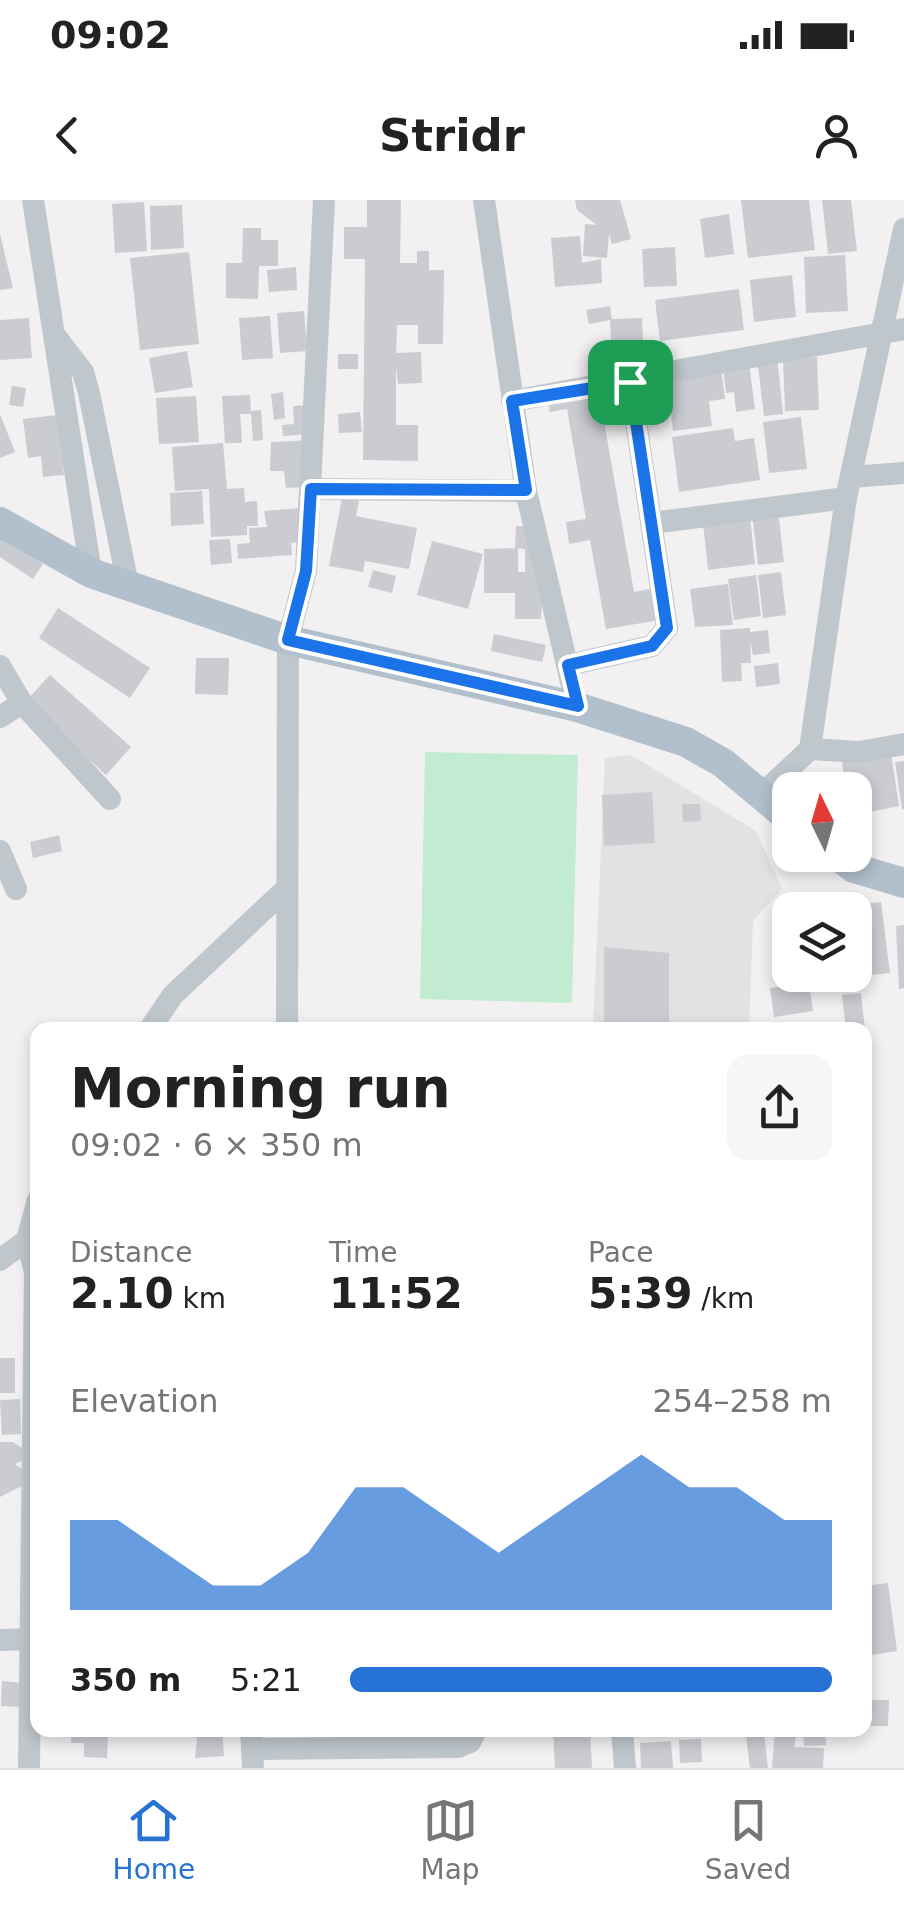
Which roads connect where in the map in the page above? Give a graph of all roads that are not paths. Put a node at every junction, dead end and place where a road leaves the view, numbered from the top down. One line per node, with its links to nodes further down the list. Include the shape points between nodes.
1 (33, 200): 6 (street)
2 (324, 200): 11 (street)
3 (484, 200): 8 (street)
4 (904, 229): 5 (street)
5 (894, 330): 7 (street); 10 (street)
6 (54, 334): 15 (street); 16 (street, via 83,372 89,392)
7 (630, 382): 8 (street); 14 (street)
8 (512, 401): 12 (street)
9 (904, 473): 10 (street)
10 (848, 487): 14 (street); 24 (street)
11 (311, 489): 12 (street); 17 (street, via 306,571)
12 (526, 490): 18 (street)
13 (0, 522): 15 (main road)
14 (652, 524): 18 (street, via 665,634 652,646)
15 (90, 573): 16 (main road)
16 (128, 586): 17 (main road)
17 (288, 640): 21 (main road); 32 (street)
18 (568, 665): 21 (street)
19 (0, 666): 20 (street)
20 (22, 703): 22 (street); 26 (street)
21 (578, 706): 25 (main road, via 686,742 723,762)
22 (0, 717)
23 (904, 744): 24 (street, via 860,752)
24 (810, 749): 25 (street)
25 (760, 796): 27 (main road)
26 (110, 798)
27 (772, 806)
28 (0, 852): 31 (street)
29 (867, 872): 30 (main road)
30 (904, 883)
31 (16, 888)
32 (287, 888): 33 (street, via 173,995); 34 (street)
33 (154, 1022)
34 (287, 1022)
35 (30, 1232): 36 (street)
36 (28, 1240): 37 (street); 38 (street)
37 (30, 1251)
38 (0, 1260)
39 (30, 1639): 40 (street)
40 (0, 1640)
41 (31, 1737): 45 (street)
42 (472, 1737): 44 (street, via 458,1747)
43 (623, 1737): 46 (street)
44 (252, 1749)
45 (30, 1768)
46 (625, 1768)

